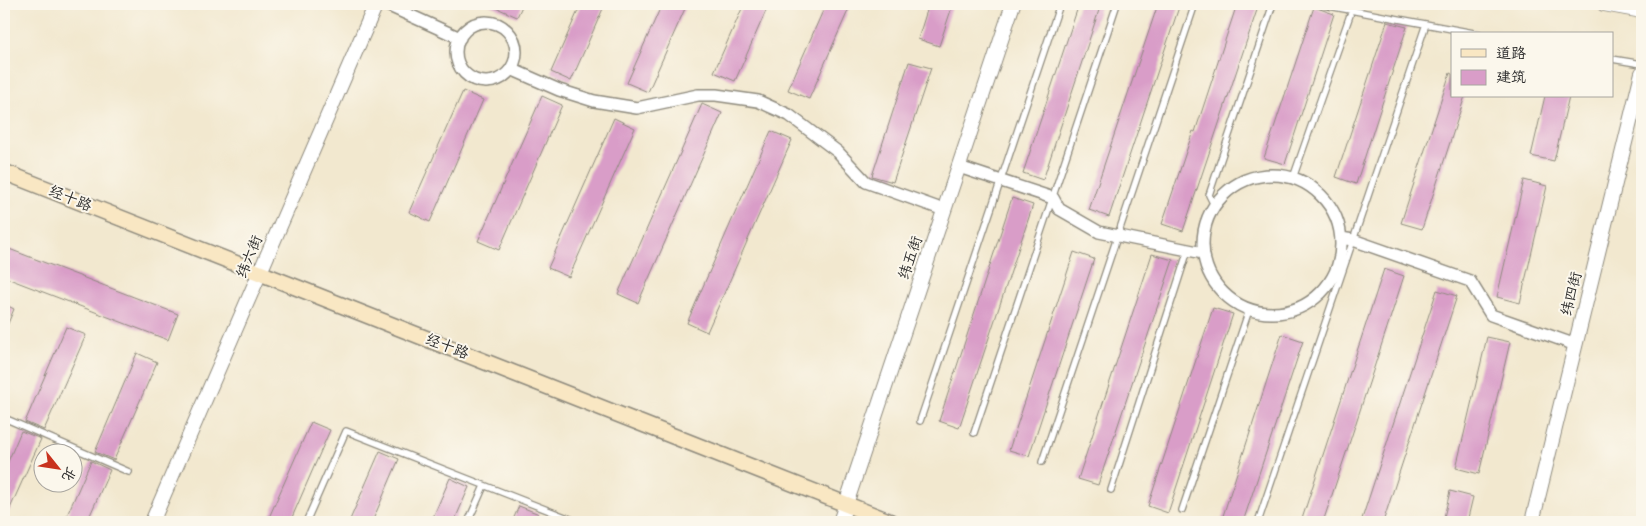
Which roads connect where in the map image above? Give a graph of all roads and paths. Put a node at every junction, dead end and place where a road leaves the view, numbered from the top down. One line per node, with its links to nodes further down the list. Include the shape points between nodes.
1 (376, 4): 31 (street, 纬六街)
2 (385, 4): 14 (street)
3 (1013, 4): 19 (street, 纬五街)
4 (1060, 4): 22 (lane)
5 (1117, 4): 23 (lane)
6 (1195, 4): 26 (lane)
7 (1273, 4): 24 (lane, via 1209,195)
8 (1318, 4): 12 (lane)
9 (1604, 4): 10 (street)
10 (1642, 11)
11 (1350, 15): 21 (lane)
12 (1426, 24): 13 (lane); 28 (lane)
13 (1468, 32)
14 (460, 38): 17 (street, via 456,50 458,63 471,78 483,82 496,81); 17 (street, via 468,28 480,22 493,22 505,28 513,38 516,50)
15 (1614, 59): 16 (lane)
16 (1642, 64)
17 (511, 69): 25 (street, via 559,90 636,108 698,95 758,101 789,114 838,152 866,182)
18 (1642, 73): 33 (street, 纬四街)
19 (959, 167): 22 (street); 25 (street, 纬五街)
20 (5, 177): 31 (main road, 经十路)
21 (1293, 178): 24 (street, via 1270,174 1252,177 1234,185); 27 (street, via 1314,189 1328,202 1337,219)
22 (1001, 181): 23 (street); 35 (lane)
23 (1053, 198): 26 (street, via 1059,209 1067,214 1100,232); 36 (lane)
24 (1214, 205): 30 (street, via 1206,222)
25 (944, 210): 41 (street, 纬五街)
26 (1118, 236): 29 (street); 37 (lane)
27 (1341, 238): 28 (street); 32 (street, via 1337,266 1316,297 1300,307 1282,312)
28 (1353, 240): 33 (street, via 1470,281 1491,315); 51 (lane)
29 (1188, 250): 30 (street); 40 (lane)
30 (1203, 253): 32 (street, via 1216,285 1229,298)
31 (260, 274): 41 (main road, 经十路); 44 (street, 纬六街)
32 (1249, 310): 42 (lane)
33 (1576, 345): 52 (street, 纬四街)
34 (4, 418): 38 (lane)
35 (920, 421)
36 (974, 433)
37 (1042, 462)
38 (129, 472)
39 (484, 486): 43 (lane); 45 (lane, via 346,431); 46 (lane)
40 (1111, 490)
41 (846, 504): 49 (street, 纬五街); 50 (main road, 经十路)
42 (1182, 510)
43 (554, 513): 47 (lane); 48 (lane)
44 (152, 522)
45 (306, 522)
46 (468, 522)
47 (550, 522)
48 (578, 522)
49 (840, 522)
50 (891, 522)
51 (1258, 522)
52 (1532, 522)

